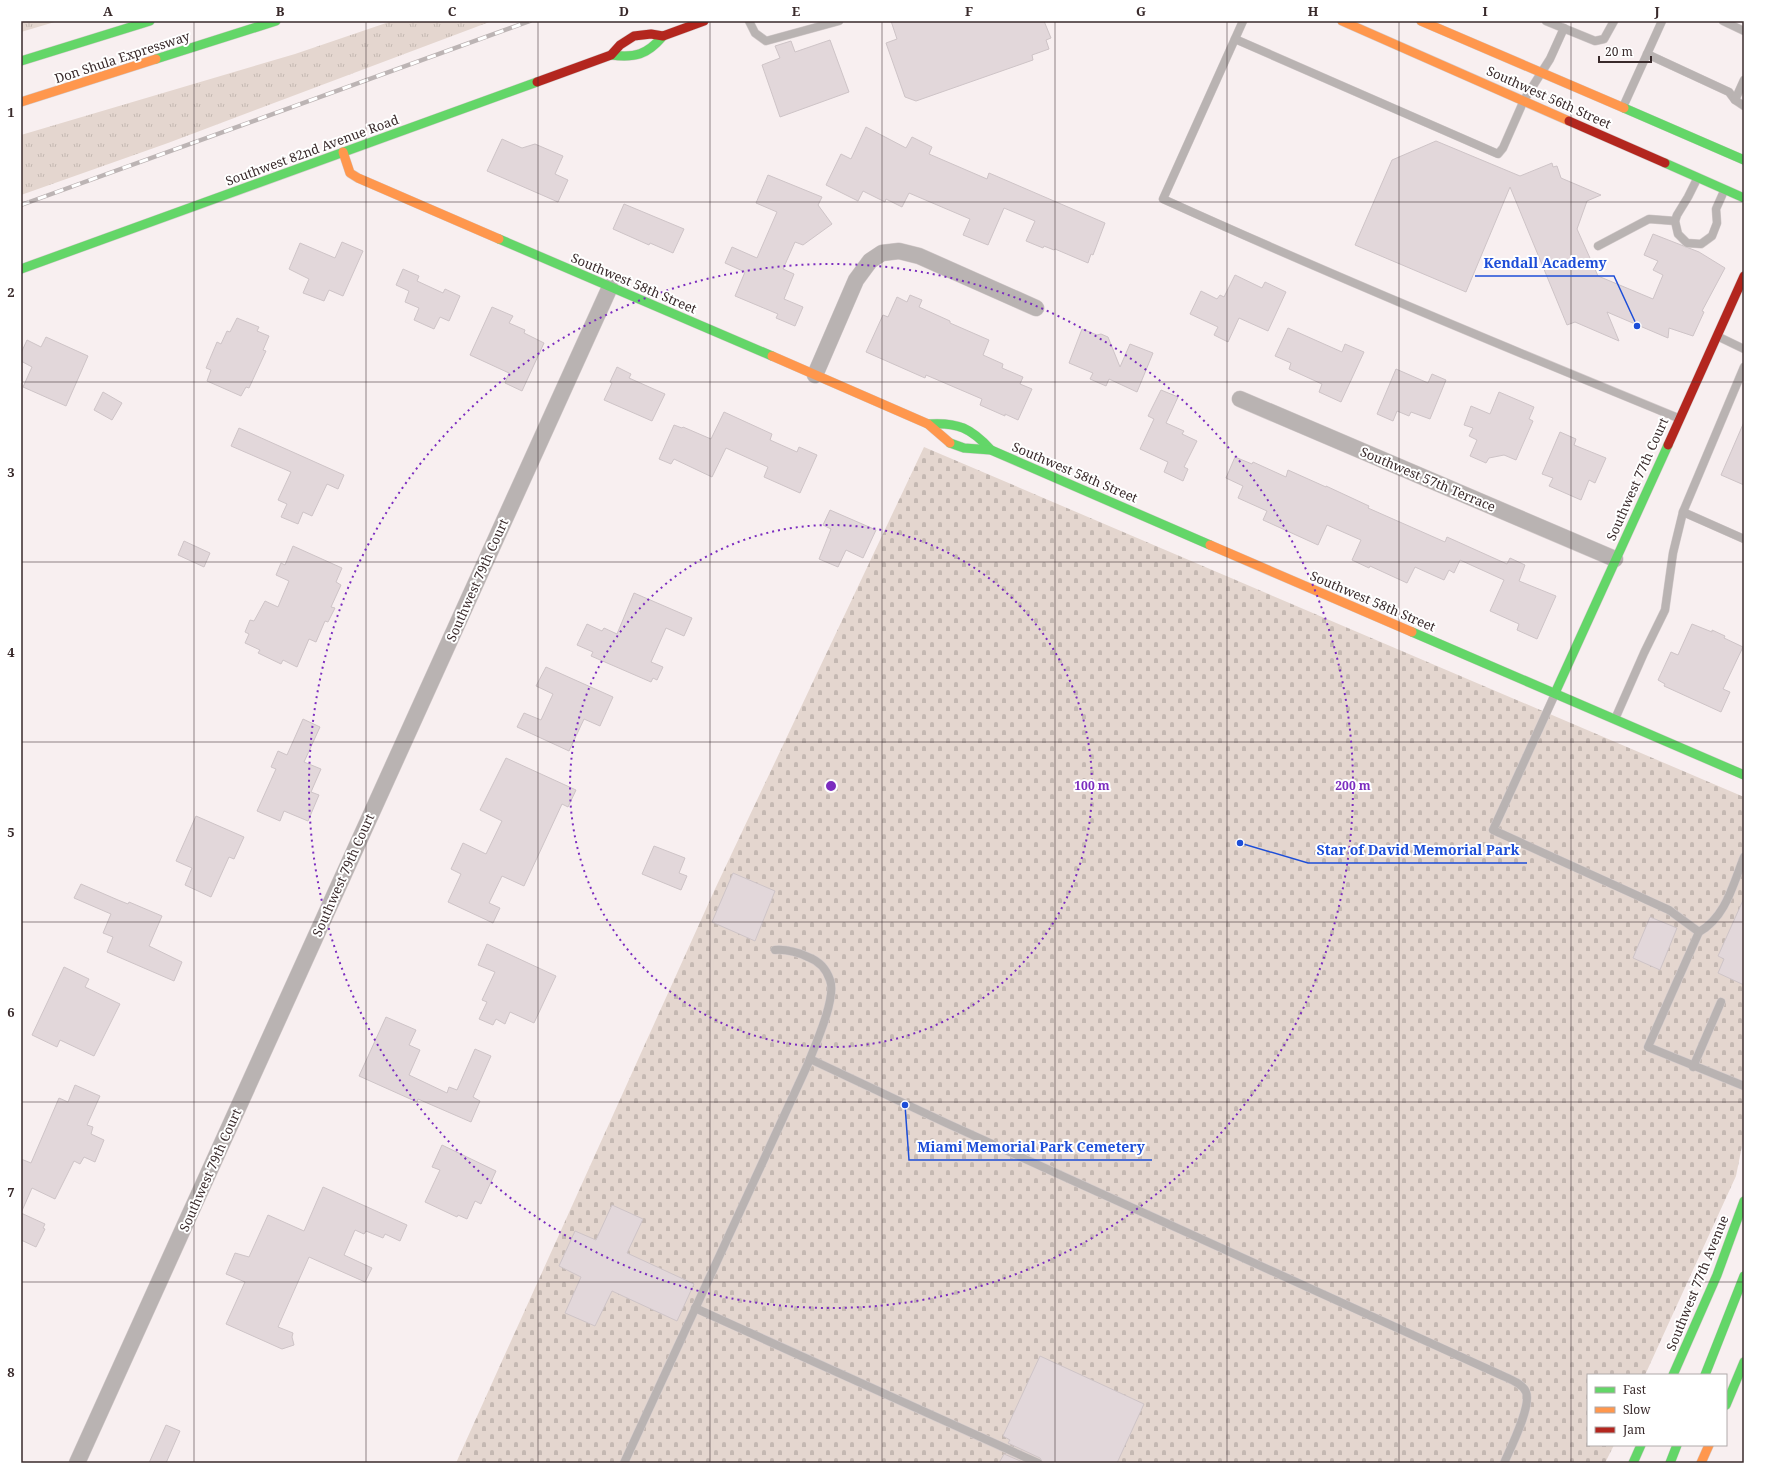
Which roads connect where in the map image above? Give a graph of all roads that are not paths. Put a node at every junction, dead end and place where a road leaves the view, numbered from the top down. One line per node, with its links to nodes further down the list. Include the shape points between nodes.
1 (150, 21): 19 (main road, Don Shula Expressway)
2 (276, 21): 24 (main road, Don Shula Expressway)
3 (704, 21): 15 (main road, Southwest 82nd Avenue Road)
4 (749, 21): 5 (lane, via 755,33 766,41)
5 (839, 21)
6 (1243, 21): 16 (lane)
7 (1342, 21): 22 (main road, Southwest 56th Street)
8 (1421, 21): 20 (main road, Southwest 56th Street)
9 (1546, 21): 13 (lane)
10 (1614, 21): 13 (lane, via 1604,39 1595,41)
11 (1662, 21): 17 (lane)
12 (1723, 21): 14 (lane)
13 (1564, 28): 20 (lane, via 1550,59)
14 (1744, 31)
15 (663, 36): 18 (main road, Southwest 82nd Avenue Road, via 634,36 623,42); 18 (main road, Southwest 82nd Avenue Road, via 655,47 642,55)
16 (1235, 39): 22 (lane, via 1498,154); 43 (lane, via 1163,199 1445,322)
17 (1647, 54): 23 (lane, via 1729,92); 26 (lane)
18 (611, 55): 27 (main road, Southwest 82nd Avenue Road)
19 (21, 61)
20 (1540, 72): 22 (lane); 26 (main road, Southwest 56th Street)
21 (1744, 80): 23 (lane)
22 (1524, 100): 29 (main road, Southwest 56th Street)
23 (1735, 100): 25 (lane)
24 (21, 102)
25 (1744, 106)
26 (1623, 107): 28 (main road, Southwest 56th Street)
27 (343, 152): 34 (main road, Southwest 82nd Avenue Road); 36 (main road, Southwest 58th Street, via 350,172 358,178)
28 (1744, 160)
29 (1697, 177): 30 (main road, Southwest 56th Street); 32 (lane)
30 (1725, 190): 31 (main road, Southwest 56th Street); 32 (lane, via 1716,209 1716,230 1707,241 1701,244 1687,242 1678,234)
31 (1744, 198)
32 (1675, 221): 33 (lane, via 1649,219)
33 (1598, 246)
34 (21, 269)
35 (1744, 276): 38 (main road, Southwest 77th Court)
36 (610, 287): 41 (main road, Southwest 58th Street); 69 (street, Southwest 79th Court)
37 (1036, 308): 41 (street, via 919,256 898,251 882,253 865,266 856,280)
38 (1716, 336): 39 (lane); 43 (main road, Southwest 77th Court)
39 (1744, 349)
40 (1744, 367): 46 (lane)
41 (815, 375): 44 (main road, Southwest 58th Street)
42 (1240, 399): 48 (street, Southwest 57th Terrace)
43 (1678, 418): 48 (main road, Southwest 77th Court)
44 (928, 424): 45 (main road, Southwest 58th Street, via 947,441 960,448); 45 (main road, Southwest 58th Street, via 948,423 967,428)
45 (991, 450): 49 (main road, Southwest 58th Street)
46 (1683, 512): 47 (lane); 50 (lane, via 1673,553 1665,610)
47 (1744, 539)
48 (1615, 559): 49 (main road, Southwest 77th Court)
49 (1555, 693): 50 (main road, Southwest 58th Street); 53 (lane, via 1493,830 1669,910)
50 (1615, 720): 51 (main road, Southwest 58th Street)
51 (1744, 775)
52 (1744, 857): 53 (lane, via 1722,912 1710,926)
53 (1699, 932): 57 (lane, via 1648,1047)
54 (775, 950): 56 (lane, via 784,949 812,958 823,965 831,981 824,1022)
55 (1721, 1002): 57 (lane)
56 (810, 1059): 61 (lane); 72 (lane, via 1521,1385 1526,1392 1527,1400 1522,1423)
57 (1693, 1067): 58 (lane)
58 (1744, 1086)
59 (1744, 1201): 63 (main road, Southwest 77th Avenue, via 1717,1275)
60 (1744, 1276): 64 (main road)
61 (695, 1308): 70 (lane); 71 (lane)
62 (1744, 1362): 65 (main road)
63 (1673, 1374)
64 (1705, 1374)
65 (1727, 1403)
66 (1641, 1446): 73 (main road)
67 (1677, 1446): 74 (main road)
68 (1709, 1446): 75 (main road)
69 (77, 1463)
70 (624, 1463)
71 (1038, 1463)
72 (1504, 1463)
73 (1633, 1463)
74 (1670, 1463)
75 (1701, 1463)

